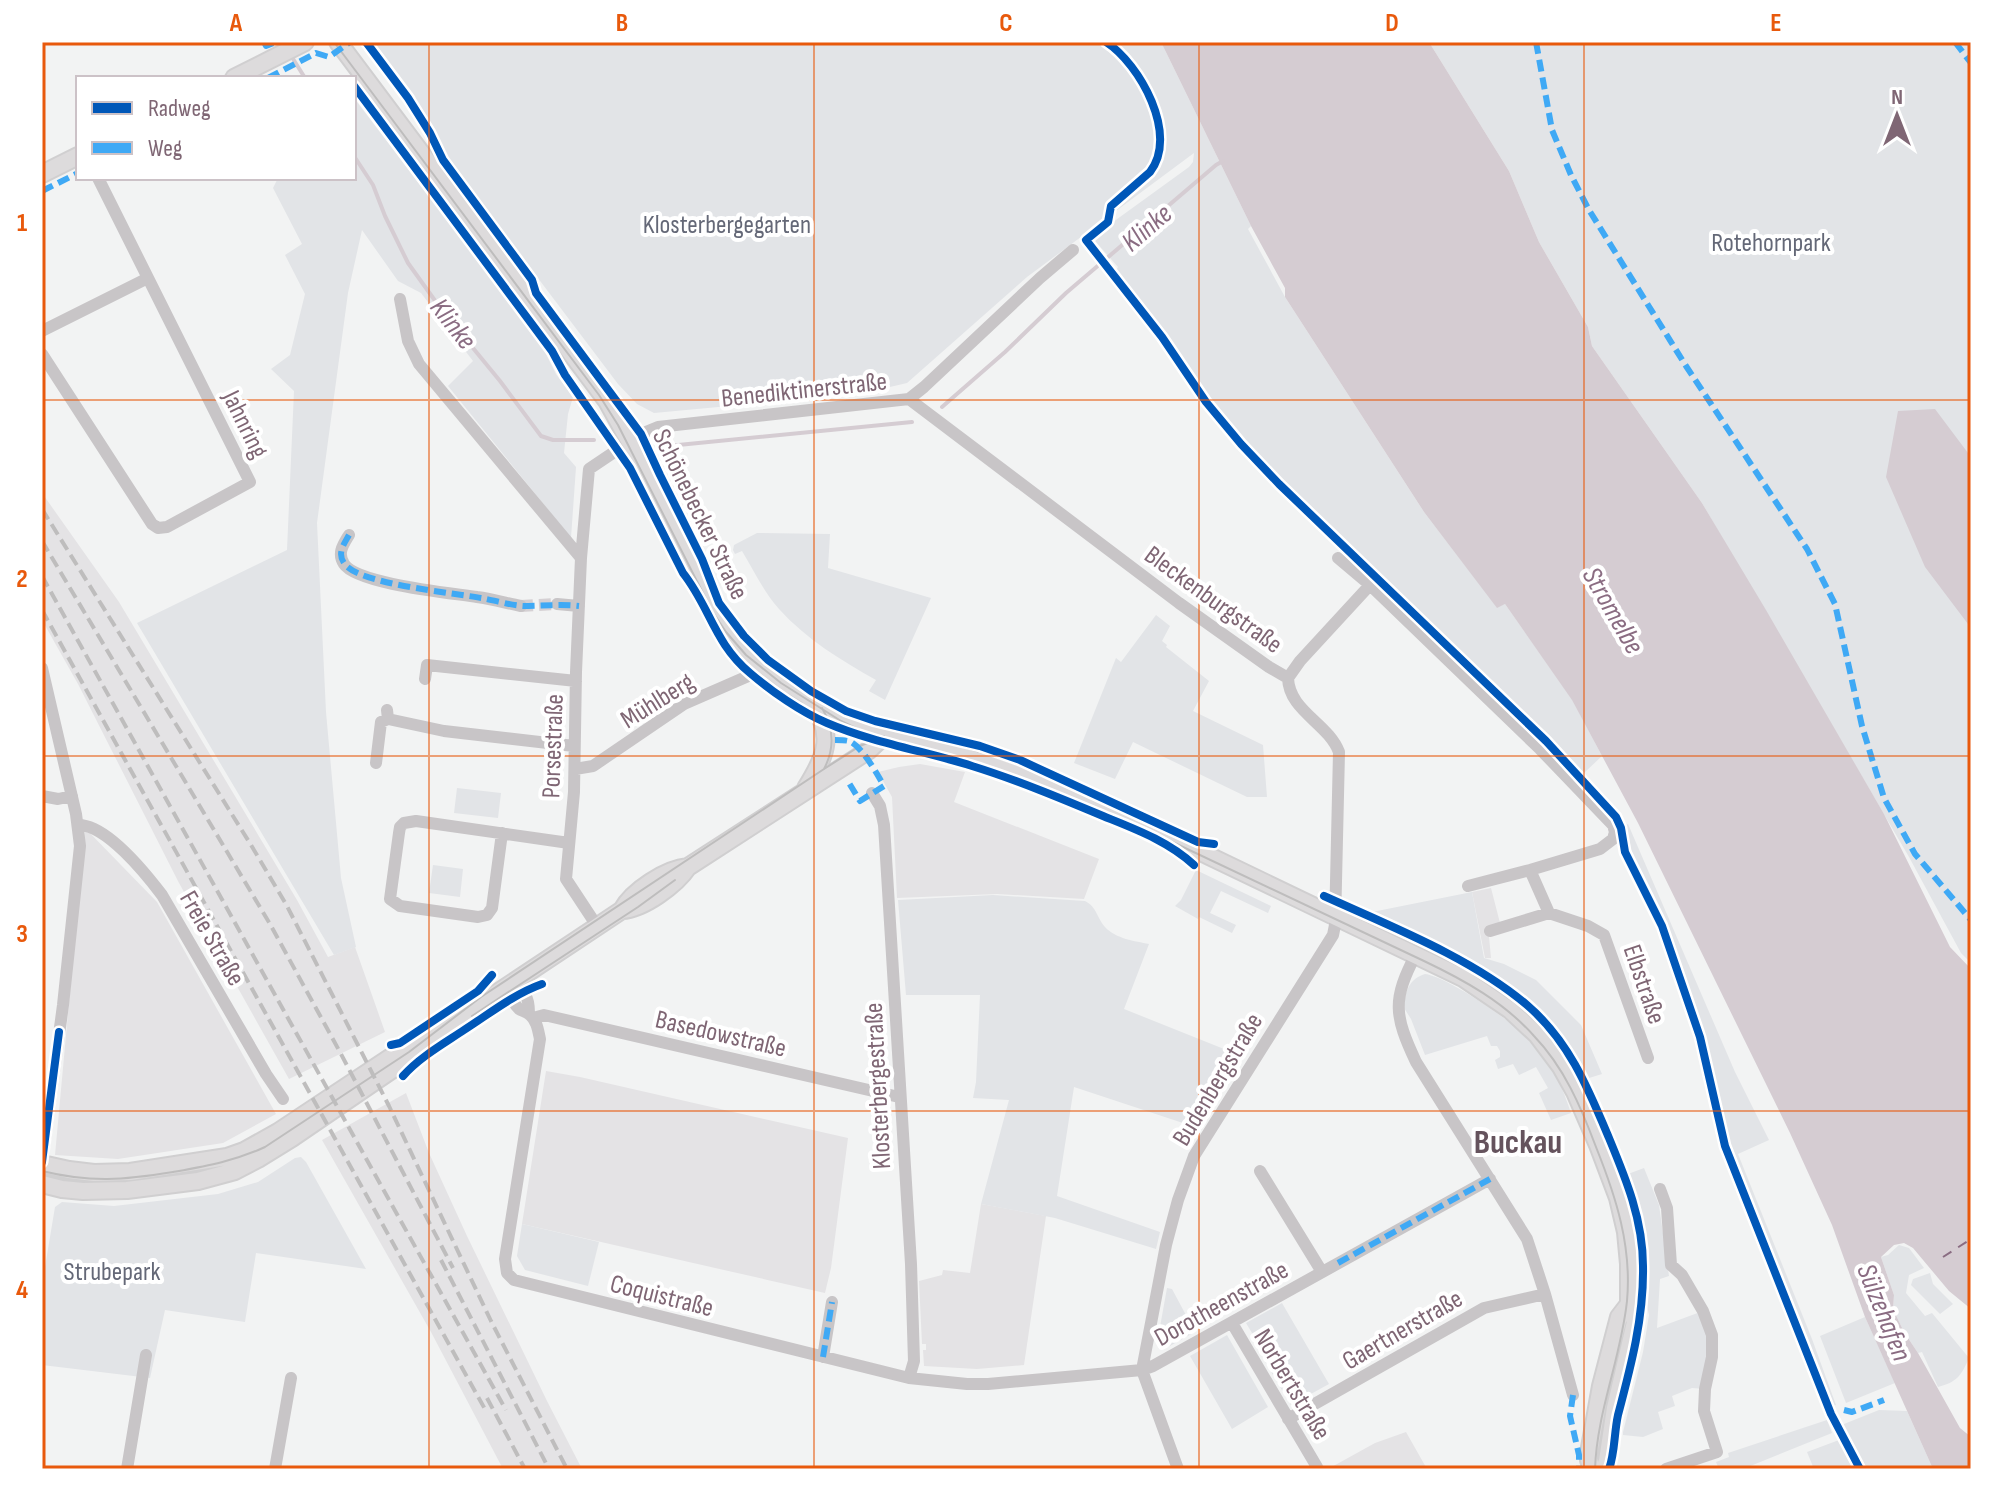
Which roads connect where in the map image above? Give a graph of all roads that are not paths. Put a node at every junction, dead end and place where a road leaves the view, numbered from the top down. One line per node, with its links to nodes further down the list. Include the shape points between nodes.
1 (338, 42): 13 (main road, Schönebecker Straße, via 595,384)
2 (294, 48): 3 (main road)
3 (238, 76)
4 (76, 157): 5 (main road)
5 (42, 174)
6 (99, 180): 8 (street, Jahnring)
7 (1073, 250): 12 (street, Benediktinerstraße)
8 (148, 278): 10 (street); 11 (street, Jahnring, via 250,482 158,528)
9 (400, 299): 15 (street, via 409,348 419,364)
10 (42, 331)
11 (42, 354)
12 (909, 399): 13 (street, Benediktinerstraße, via 658,427); 23 (street, Bleckenburgstraße, via 1179,603)
13 (630, 441): 15 (street, Porsestraße, via 588,470); 21 (main road, Schönebecker Straße, via 712,606)
14 (349, 535): 19 (street, via 341,558 356,573)
15 (581, 558): 20 (street, Porsestraße)
16 (1338, 558): 17 (street)
17 (1370, 585): 23 (street); 38 (street, via 1614,828 1613,839 1600,849)
18 (557, 604): 20 (street)
19 (521, 606)
20 (579, 606): 25 (street, Porsestraße)
21 (759, 662): 26 (main road, Schönebecker Straße); 30 (street, Mühlberg, via 746,677 684,704 593,766)
22 (42, 668): 34 (street)
23 (1288, 678): 41 (street, Bleckenburgstraße, via 1292,696 1339,752)
24 (425, 679): 25 (street, via 427,665)
25 (576, 681): 28 (street, Porsestraße)
26 (806, 696): 27 (main road, Schönebecker Straße, via 853,723); 31 (main road, via 820,716 826,740)
27 (886, 734): 31 (main road); 41 (main road, Schönebecker Straße, via 978,757 1037,779)
28 (574, 746): 29 (street, via 444,731 388,715 381,722); 30 (street, Porsestraße)
29 (376, 763)
30 (575, 769): 37 (street, Porsestraße)
31 (804, 791): 42 (main road, via 688,867 671,870)
32 (872, 793): 49 (street, Klosterbergestraße, via 884,825)
33 (42, 796): 34 (street)
34 (72, 796): 35 (street)
35 (78, 825): 50 (street, Freie Straße, via 93,827 106,837 162,895); 51 (street, via 78,870)
36 (502, 833): 36 (street, via 404,823 389,895 392,902 487,915); 37 (street)
37 (569, 843): 42 (street, Porsestraße, via 566,879)
38 (1530, 870): 39 (street); 40 (street)
39 (1468, 886)
40 (1549, 913): 43 (street); 48 (street, Elbstraße, via 1604,935)
41 (1335, 916): 44 (main road, Schönebecker Straße); 63 (street, Budenbergstraße, via 1332,937 1194,1156 1166,1245)
42 (597, 926): 45 (main road)
43 (1490, 931)
44 (1416, 954): 53 (street, via 1398,1000 1402,1031); 59 (main road, Schönebecker Straße, via 1500,1002 1537,1035 1561,1067 1621,1208)
45 (510, 984): 46 (main road); 47 (street, via 524,992)
46 (479, 1005): 51 (main road, via 468,1006 244,1151 120,1173); 54 (main road, via 474,1015 444,1036 235,1171 127,1190 83,1191)
47 (531, 1016): 49 (street, Basedowstraße); 62 (street, Coquistraße, via 540,1039 507,1273 519,1282)
48 (1648, 1058)
49 (899, 1097): 65 (street, Klosterbergestraße, via 911,1264 914,1361)
50 (283, 1099)
51 (42, 1163)
52 (1260, 1171): 56 (street, Dorotheenstraße)
53 (1490, 1179): 56 (street, Dorotheenstraße); 57 (street, via 1527,1239)
54 (42, 1184)
55 (1660, 1189): 74 (street, via 1667,1208 1671,1265 1682,1275 1712,1335 1704,1411 1717,1452)
56 (1322, 1272): 60 (street, Dorotheenstraße)
57 (1545, 1294): 66 (street); 67 (street, Gaertnerstraße, via 1484,1308)
58 (832, 1302): 62 (street)
59 (1629, 1304): 72 (main road, Schönebecker Straße, via 1619,1317 1601,1386 1589,1453); 73 (main road, Schönebecker Straße, via 1635,1322)
60 (1232, 1323): 63 (street, Dorotheenstraße); 67 (street, Norbertstraße)
61 (146, 1355): 69 (street)
62 (823, 1357): 65 (street, Coquistraße)
63 (1142, 1370): 65 (street, Coquistraße, via 988,1384); 71 (street)
64 (291, 1378): 70 (street)
65 (909, 1378)
66 (1573, 1395)
67 (1288, 1419): 68 (street, Norbertstraße)
68 (1315, 1468)
69 (127, 1469)
70 (275, 1469)
71 (1178, 1469)
72 (1592, 1469)
73 (1604, 1469)
74 (1666, 1469)

